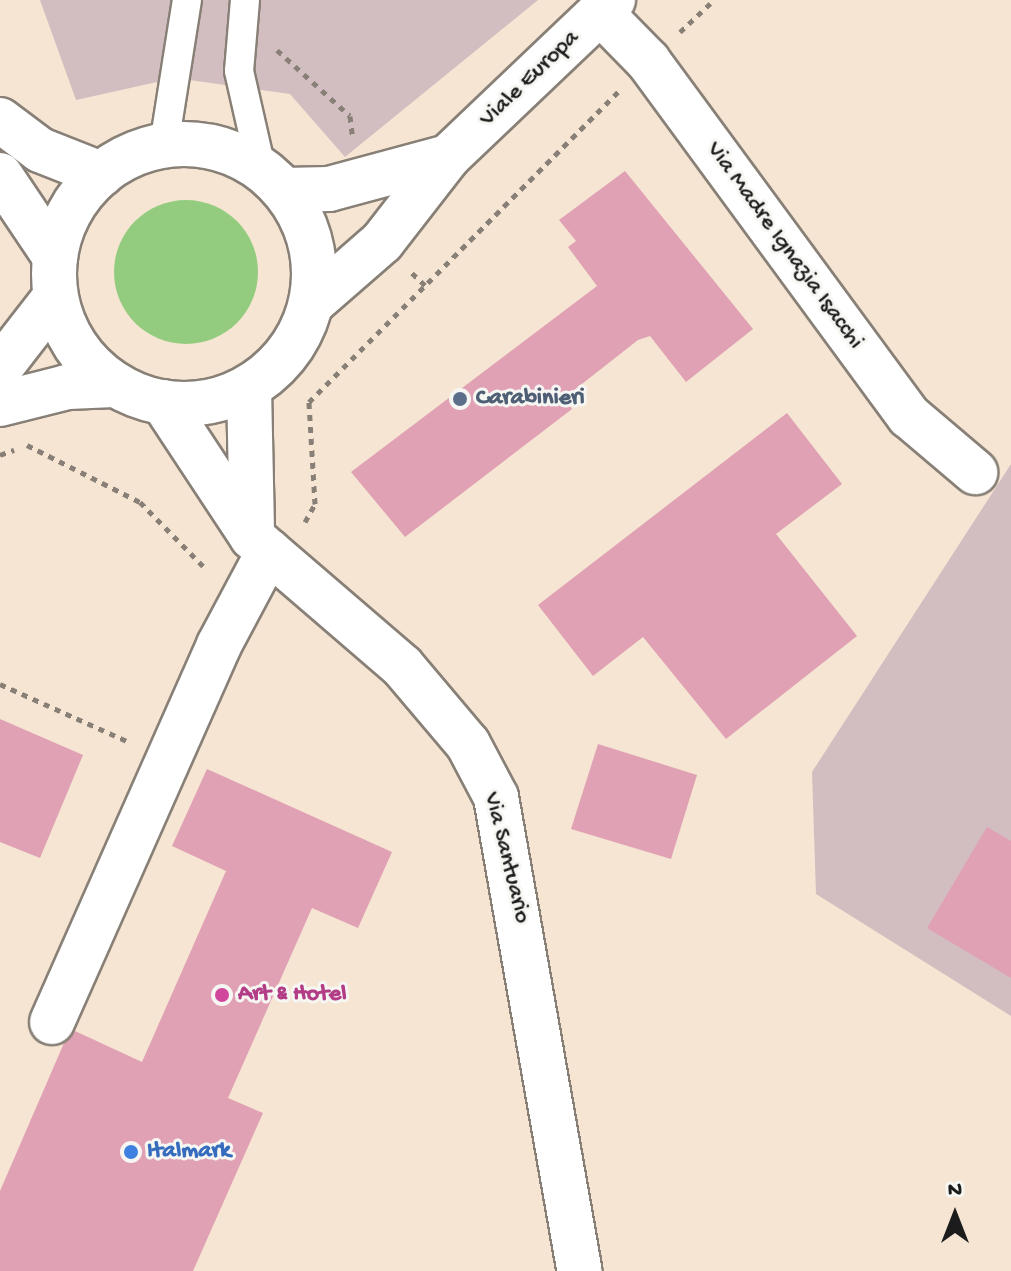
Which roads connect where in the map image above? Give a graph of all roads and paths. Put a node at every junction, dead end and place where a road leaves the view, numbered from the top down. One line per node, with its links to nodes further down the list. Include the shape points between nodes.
1 (187, 0): 7 (lane)
2 (245, 0): 11 (lane, via 239,71)
3 (714, 0): 5 (path)
4 (606, 6): 5 (street, Via Madre Ignazia Isacchi); 8 (street, Viale Europa)
5 (648, 61): 20 (street, Via Madre Ignazia Isacchi, via 909,416); 23 (path, via 309,402 315,504 302,528 334,557)
6 (0, 120): 9 (street, via 40,150)
7 (164, 145): 9 (street); 11 (street, via 209,147)
8 (448, 157): 11 (street, Viale Europa, via 329,189); 13 (street, Viale Europa, via 382,242)
9 (101, 174): 12 (street, via 63,226)
10 (0, 175): 12 (street)
11 (273, 179): 13 (street, via 312,250)
12 (55, 277): 14 (street); 15 (street, via 73,342)
13 (312, 303): 16 (street, via 278,366)
14 (0, 368)
15 (115, 385): 17 (street); 18 (street, via 67,387)
16 (249, 388): 17 (street, via 207,402); 21 (street)
17 (163, 402): 21 (street, Via Santuario)
18 (0, 404)
19 (0, 455): 22 (path, via 27,445 128,495)
20 (975, 472)
21 (261, 544): 23 (street, Via Santuario); 25 (street)
22 (208, 571): 24 (path); 25 (path)
23 (308, 582): 29 (street, Via Santuario, via 402,666 468,744 496,797)
24 (201, 585)
25 (246, 595): 28 (street)
26 (0, 684): 27 (path, via 129,742)
27 (135, 728)
28 (52, 1022)
29 (580, 1271)

